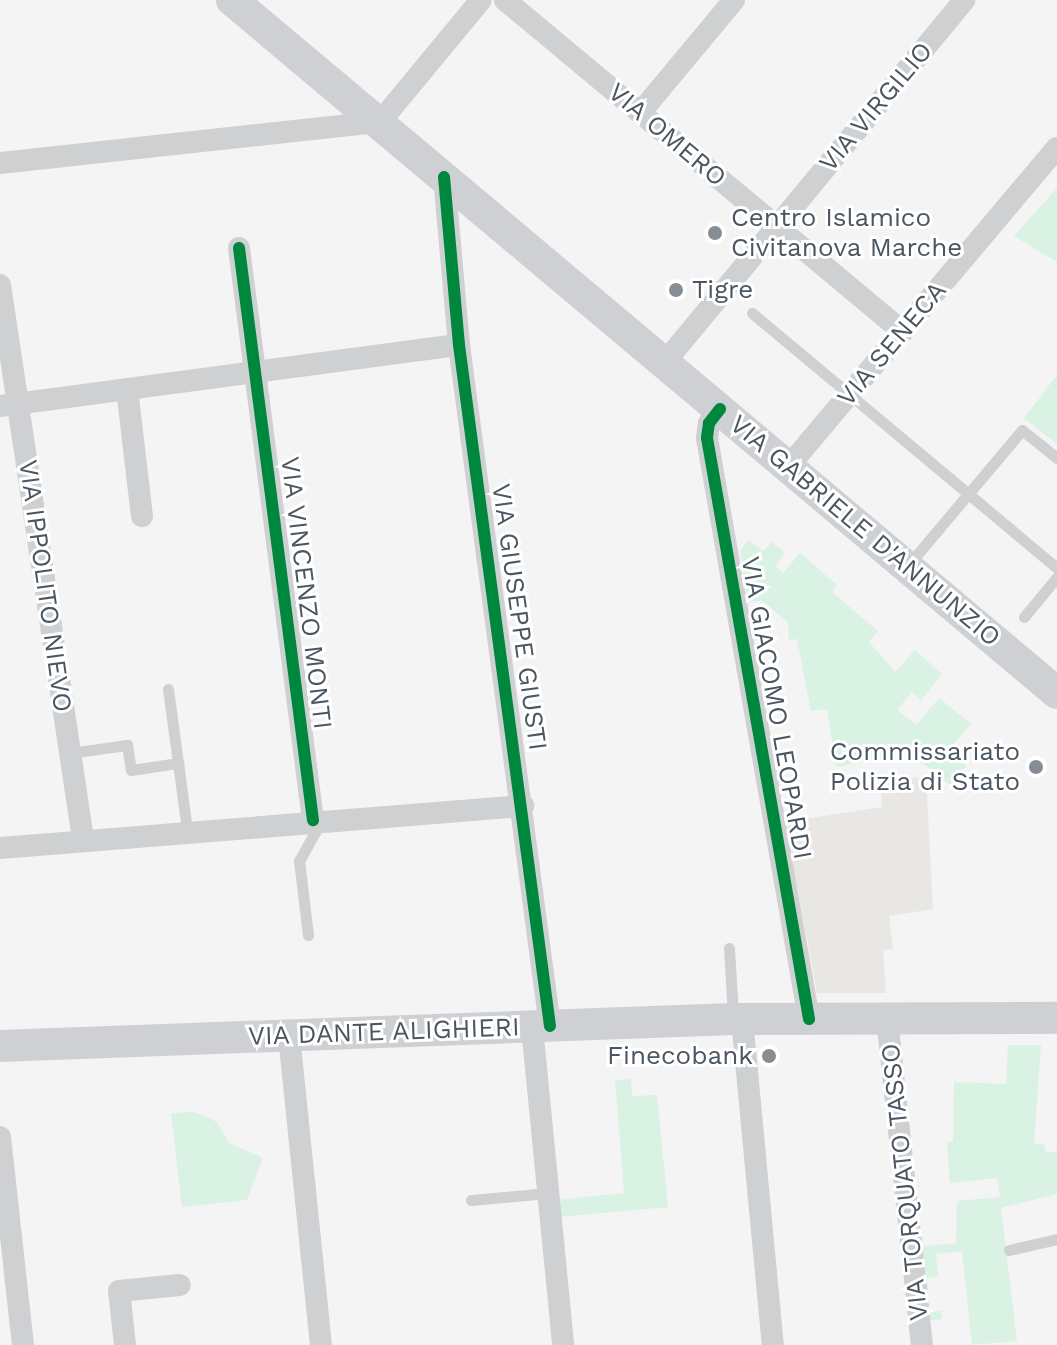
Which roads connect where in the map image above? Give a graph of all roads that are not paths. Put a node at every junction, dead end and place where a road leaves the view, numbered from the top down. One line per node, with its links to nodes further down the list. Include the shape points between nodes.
1 (232, 0): 7 (main road, VIA GABRIELE D'ANNUNZIO)
2 (481, 0): 7 (street)
3 (505, 0): 6 (street, VIA OMERO)
4 (734, 0): 6 (street)
5 (965, 0): 11 (street, VIA VIRGILIO)
6 (640, 113): 11 (street, VIA OMERO)
7 (380, 122): 9 (street); 10 (main road, VIA GABRIELE D'ANNUNZIO)
8 (1057, 148): 15 (street, VIA SENECA)
9 (0, 163)
10 (452, 195): 16 (street, VIA GIUSEPPE GIUSTI); 17 (main road, VIA GABRIELE D'ANNUNZIO)
11 (777, 227): 15 (street, VIA OMERO); 17 (street, VIA VIRGILIO)
12 (239, 248): 18 (street, VIA VINCENZO MONTI)
13 (0, 285): 21 (street, VIA IPPOLITO NIEVO)
14 (752, 313): 20 (lane)
15 (903, 332): 20 (street, VIA SENECA)
16 (459, 345): 18 (street); 35 (street, VIA GIUSEPPE GIUSTI)
17 (665, 362): 22 (main road, VIA GABRIELE D'ANNUNZIO)
18 (255, 372): 19 (street); 36 (street, VIA VINCENZO MONTI)
19 (127, 389): 21 (street); 26 (street)
20 (850, 395): 24 (street, VIA SENECA); 25 (lane)
21 (9, 405): 33 (street, VIA IPPOLITO NIEVO)
22 (720, 409): 24 (main road, VIA GABRIELE D'ANNUNZIO); 45 (street, VIA GIACOMO LEOPARDI, via 709,423 707,438)
23 (1057, 458): 25 (lane, via 1022,430)
24 (788, 467): 27 (main road, VIA GABRIELE D'ANNUNZIO)
25 (968, 493): 27 (lane); 28 (lane)
26 (142, 516)
27 (907, 566): 32 (main road, VIA GABRIELE D'ANNUNZIO)
28 (1057, 568)
29 (1057, 577): 30 (lane)
30 (1024, 617)
31 (168, 689): 34 (lane)
32 (1057, 693)
33 (70, 753): 34 (lane, via 127,745 131,770); 38 (street, VIA IPPOLITO NIEVO)
34 (178, 763): 37 (lane)
35 (523, 806): 36 (street); 46 (street, VIA GIUSEPPE GIUSTI)
36 (313, 820): 37 (street); 40 (lane, via 315,832 299,861)
37 (187, 830): 38 (street)
38 (83, 839): 39 (street)
39 (0, 848)
40 (308, 935)
41 (729, 948): 44 (lane)
42 (887, 1018): 43 (main road, VIA DANTE ALIGHIERI); 45 (main road, VIA DANTE ALIGHIERI); 60 (street, VIA TORQUATO TASSO)
43 (1057, 1018)
44 (738, 1019): 45 (main road, VIA DANTE ALIGHIERI); 46 (main road, VIA DANTE ALIGHIERI); 59 (street)
45 (809, 1019)
46 (541, 1026): 47 (main road, VIA DANTE ALIGHIERI); 50 (street, VIA GIUSEPPE GIUSTI)
47 (289, 1036): 48 (main road, VIA DANTE ALIGHIERI); 57 (street)
48 (0, 1046)
49 (0, 1137): 55 (street)
50 (548, 1193): 51 (lane); 58 (street, VIA GIUSEPPE GIUSTI)
51 (471, 1200)
52 (1057, 1239): 53 (lane)
53 (1009, 1250)
54 (180, 1285): 56 (street, via 119,1291)
55 (23, 1345)
56 (125, 1345)
57 (321, 1345)
58 (563, 1345)
59 (773, 1345)
60 (922, 1345)

